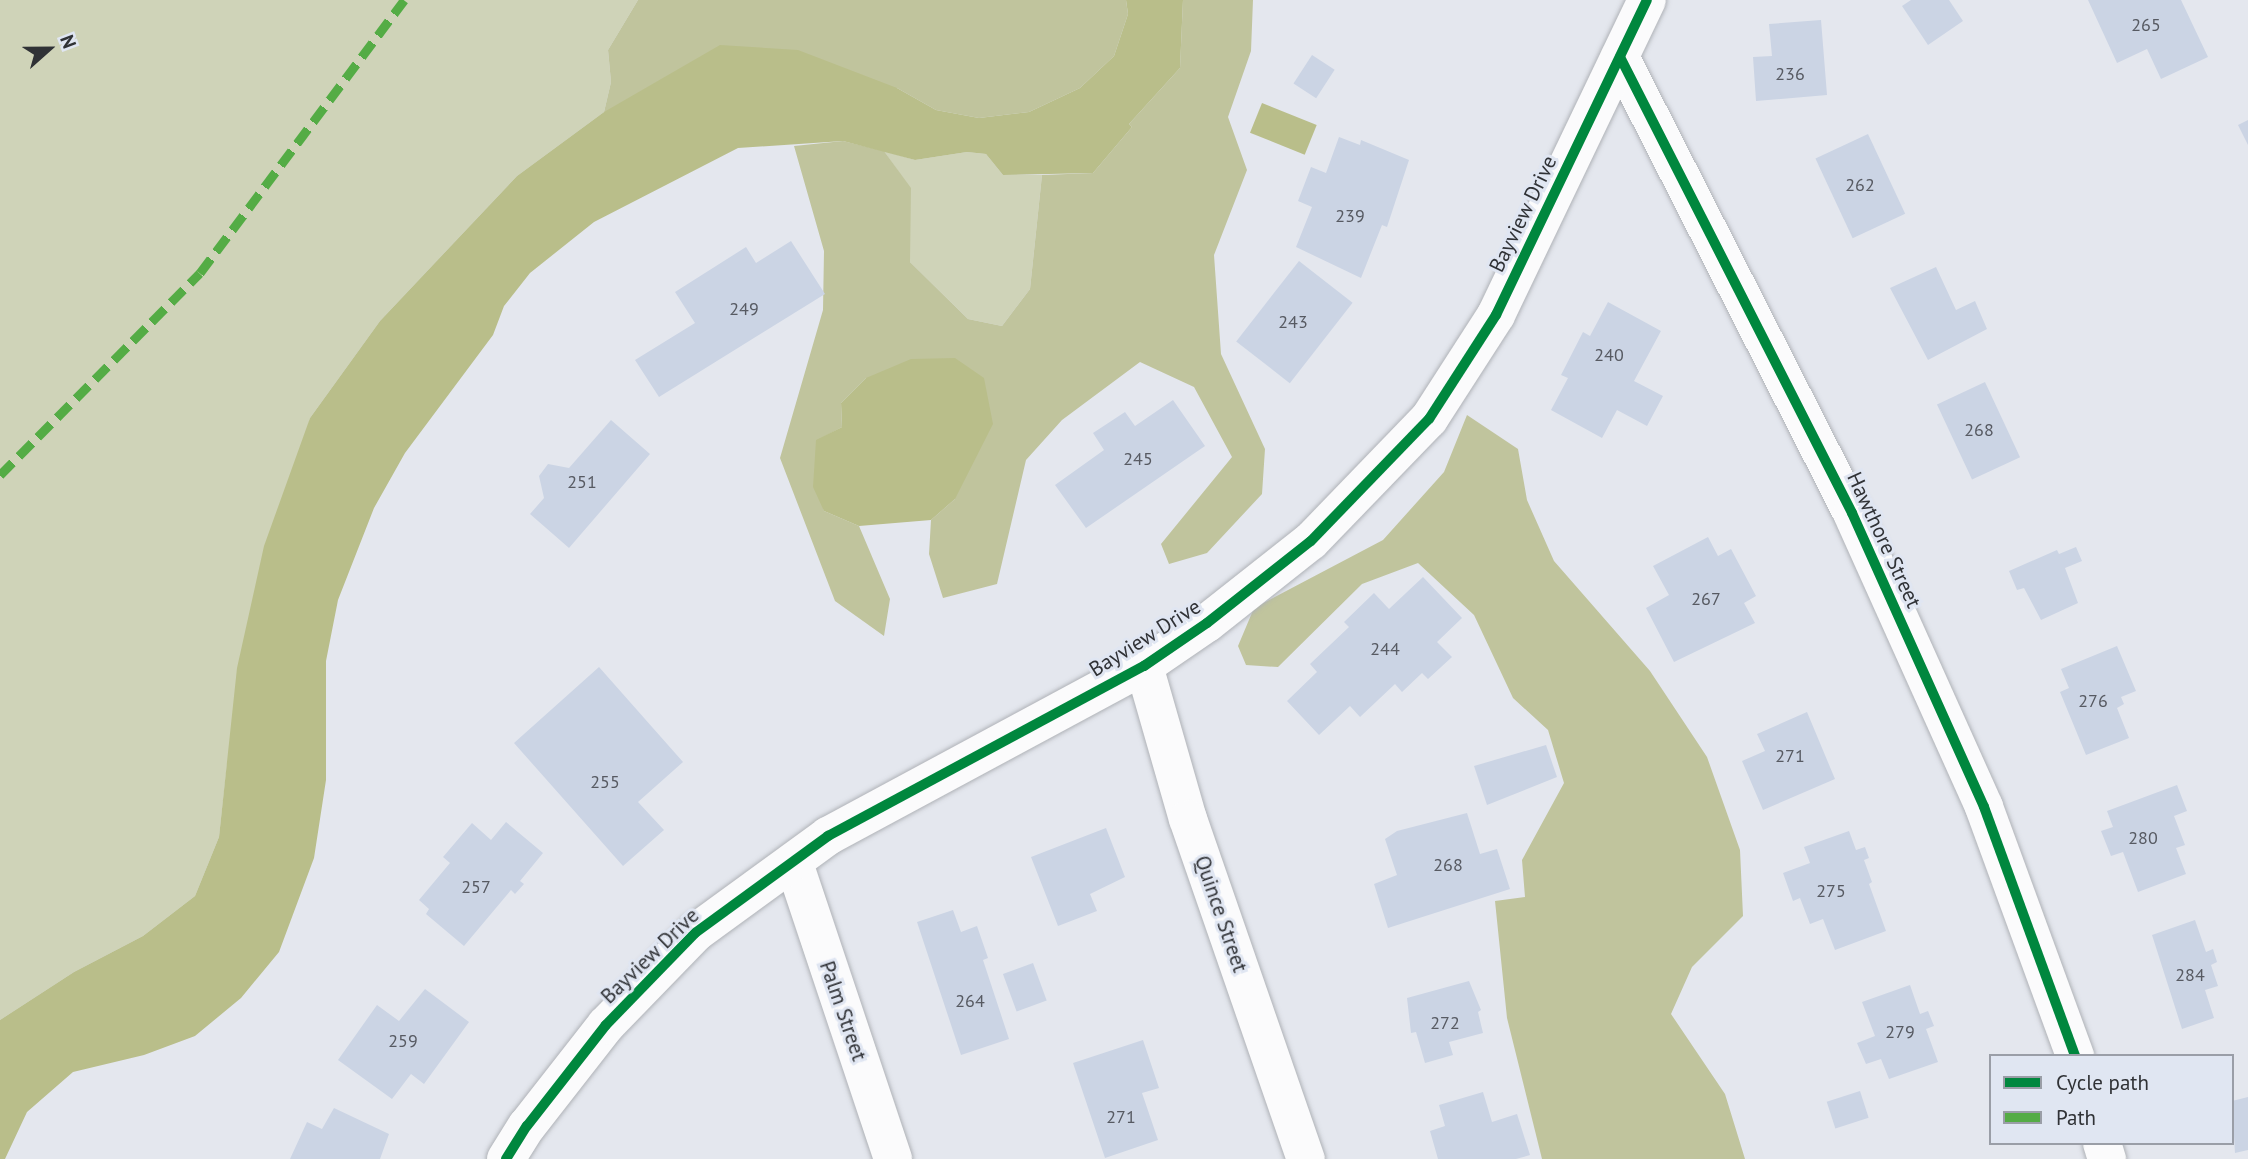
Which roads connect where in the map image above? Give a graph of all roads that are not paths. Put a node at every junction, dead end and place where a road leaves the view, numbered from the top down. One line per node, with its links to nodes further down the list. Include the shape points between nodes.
1 (1647, 0): 2 (street, Bayview Drive)
2 (1620, 57): 3 (street, Bayview Drive, via 1496,315 1429,419 1311,541); 5 (street, Hawthore Street, via 1852,513 1984,807)
3 (1144, 666): 4 (street, Bayview Drive, via 828,836); 8 (street, Quince Street, via 1188,819)
4 (794, 863): 6 (street, Bayview Drive, via 695,933 606,1026); 7 (street, Palm Street)
5 (2074, 1054)
6 (506, 1159)
7 (893, 1159)
8 (1306, 1159)

